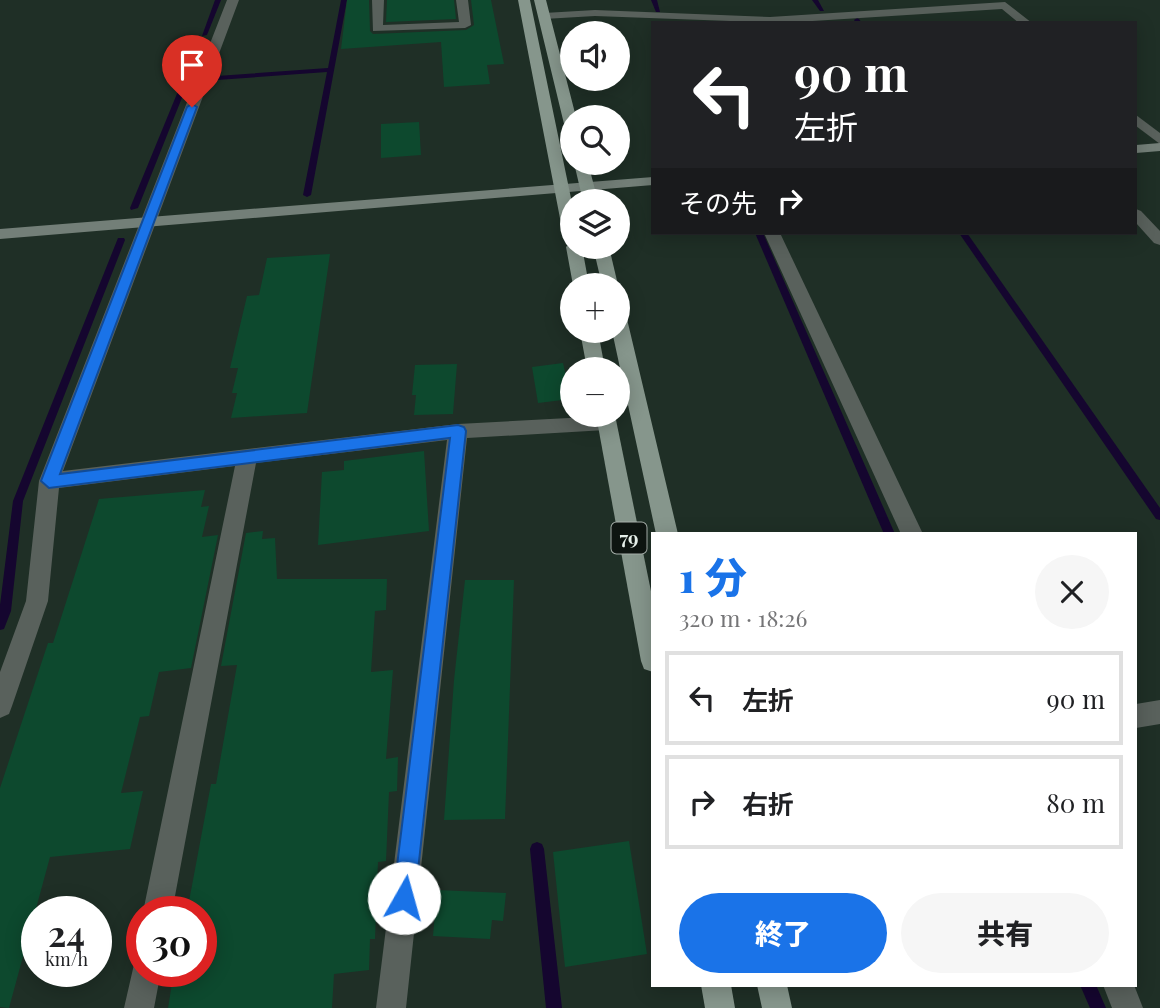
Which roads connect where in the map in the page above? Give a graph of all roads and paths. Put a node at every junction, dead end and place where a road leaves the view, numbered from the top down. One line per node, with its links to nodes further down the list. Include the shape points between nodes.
1 (233, 0): 22 (street)
2 (378, 0): 3 (street, via 377,29 465,25)
3 (462, 0)
4 (524, 0): 19 (main road)
5 (540, 0): 8 (main road)
6 (663, 0): 9 (street)
7 (938, 4): 9 (street, via 770,20); 10 (street, via 1005,5)
8 (544, 16): 9 (street, via 595,13); 11 (main road)
9 (672, 20)
10 (1024, 21)
11 (566, 105)
12 (1137, 120): 13 (street)
13 (1160, 141)
14 (1160, 147): 15 (street)
15 (1137, 149)
16 (584, 175): 18 (main road)
17 (651, 181): 18 (street)
18 (587, 185): 19 (street); 20 (main road)
19 (563, 187): 22 (street)
20 (588, 189)
21 (1137, 215): 25 (street)
22 (149, 222): 23 (street); 31 (street)
23 (0, 234)
24 (773, 235): 33 (street)
25 (1160, 240)
26 (623, 343): 32 (main road, 79)
27 (560, 423): 29 (street)
28 (608, 427): 34 (main road, 79)
29 (458, 431): 30 (street); 44 (street)
30 (247, 457): 31 (street); 38 (street)
31 (49, 481): 35 (street, via 37,601)
32 (667, 532)
33 (911, 532)
34 (651, 651)
35 (0, 706)
36 (1160, 712): 37 (street)
37 (1137, 716)
38 (161, 896)
39 (143, 987): 43 (street)
40 (716, 987): 45 (main road)
41 (772, 987): 46 (main road)
42 (1119, 987): 47 (street)
43 (139, 1008)
44 (391, 1008)
45 (720, 1008)
46 (777, 1008)
47 (1128, 1008)

